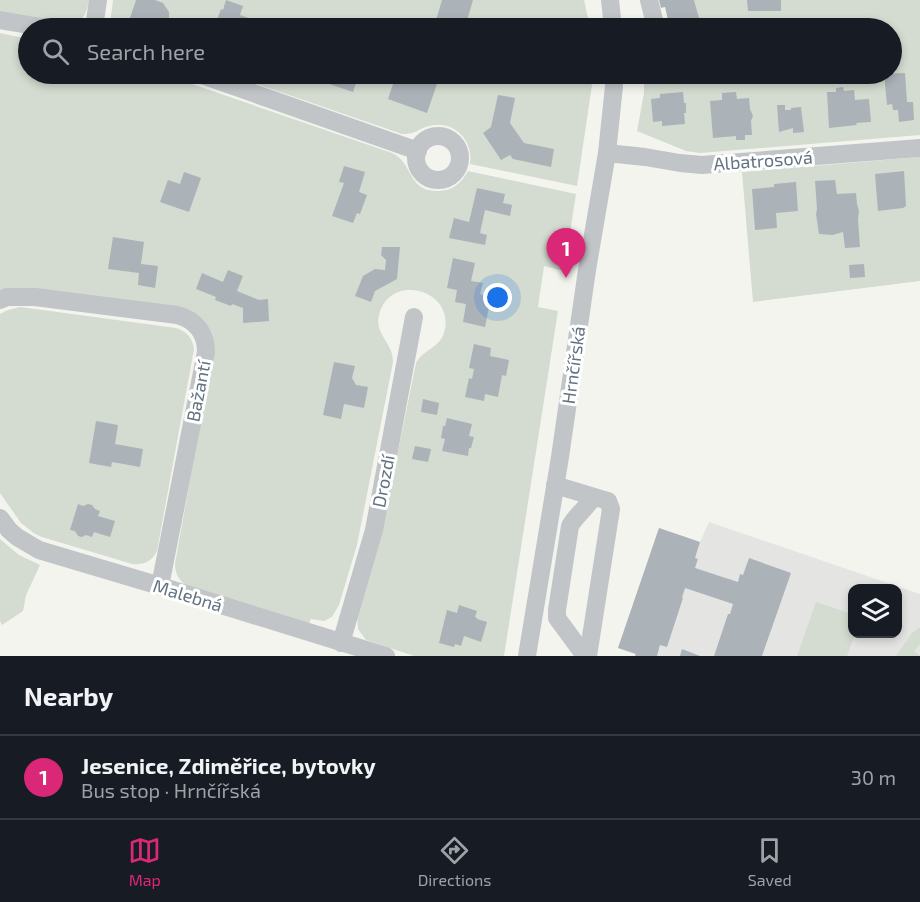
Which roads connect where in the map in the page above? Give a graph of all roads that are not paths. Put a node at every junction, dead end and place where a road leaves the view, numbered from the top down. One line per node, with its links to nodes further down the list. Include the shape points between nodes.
1 (98, 0): 4 (street)
2 (610, 0): 5 (street)
3 (649, 0): 6 (street)
4 (95, 18)
5 (612, 18)
6 (654, 18)
7 (0, 20): 8 (street)
8 (18, 23)
9 (227, 84): 12 (street)
10 (614, 84): 13 (street, Hrnčířská)
11 (920, 148): 13 (street, Albatrosová, via 702,165)
12 (418, 151)
13 (607, 153): 16 (street, Hrnčířská)
14 (0, 300): 19 (street, Bažantí, via 35,297 177,315 200,329 206,352)
15 (414, 317): 20 (street, Drozdí, via 374,530)
16 (555, 485): 17 (street); 22 (street, Hrnčířská)
17 (593, 497): 23 (street, via 608,501 611,508); 23 (street, via 570,526 556,610 557,618)
18 (0, 518): 19 (street, Malebná, via 17,537 39,550)
19 (160, 586): 20 (street, Malebná)
20 (341, 643): 21 (street, Malebná)
21 (386, 656)
22 (527, 656)
23 (587, 656)

